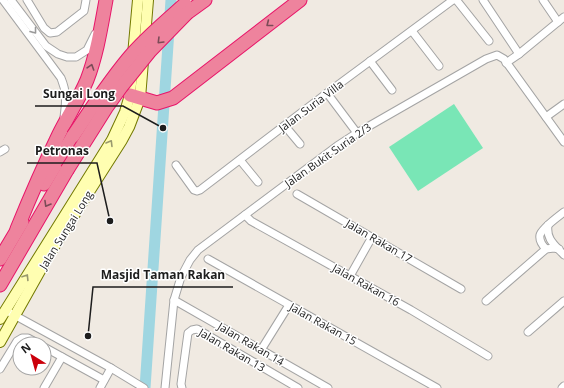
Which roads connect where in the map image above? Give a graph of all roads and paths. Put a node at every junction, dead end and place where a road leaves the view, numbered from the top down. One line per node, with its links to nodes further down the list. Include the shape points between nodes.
1 (27, 0): 2 (street, via 44,28 50,33 57,32 84,11)
2 (86, 0)
3 (138, 0): 23 (street, Jalan Sungai Long)
4 (148, 0): 23 (street, Jalan Sungai Long)
5 (205, 0): 12 (highway)
6 (300, 0): 23 (highway, one-way to 23, via 173,98 157,103)
7 (454, 0): 15 (street, Jalan Suria Villa); 16 (street, Jalan Suria Villa)
8 (482, 0): 17 (street)
9 (543, 0): 14 (street)
10 (8, 2): 11 (street, one-way to 11, via 46,46 67,57 76,57 87,50); 13 (street); 27 (street, via 64,85)
11 (105, 4): 27 (highway, one-way to 11, via 75,105 96,52)
12 (187, 6): 27 (highway, bridge, via 153,32 132,54); 45 (highway, one-way to 45, bridge, via 106,108)
13 (0, 11)
14 (561, 19): 17 (street)
15 (412, 31): 18 (street, Jalan Suria Villa); 20 (street)
16 (488, 41)
17 (519, 54): 19 (street)
18 (370, 61): 21 (street); 22 (street, Jalan Suria Villa)
19 (506, 63): 25 (street); 28 (street, Jalan Bukit Suria 2/3, via 497,55 486,59)
20 (439, 66)
21 (392, 90)
22 (328, 93): 26 (street, Jalan Suria Villa); 28 (street)
23 (135, 96): 51 (street, Jalan Sungai Long, one-way to 23, via 112,140); 52 (street, Jalan Sungai Long, via 129,127 122,140 50,253)
24 (564, 104): 25 (street)
25 (546, 117): 29 (street)
26 (285, 126): 30 (street); 31 (street, Jalan Suria Villa)
27 (68, 132): 42 (highway)
28 (357, 133): 36 (street, Jalan Bukit Suria 2/3)
29 (564, 142)
30 (300, 144)
31 (240, 160): 32 (street, Jalan Suria Villa, via 197,191); 33 (street)
32 (176, 165)
33 (258, 182)
34 (297, 194): 38 (street, Jalan Rakan 17)
35 (564, 212): 37 (street)
36 (245, 215): 44 (street, Jalan Rakan 16, via 251,221); 47 (street, Jalan Bukit Suria 2/3, via 198,250 181,277)
37 (548, 225): 39 (street, via 550,240); 40 (street, via 540,234 540,241)
38 (372, 237): 44 (street); 46 (street, Jalan Rakan 17)
39 (559, 249): 40 (street); 41 (street)
40 (546, 250): 49 (street)
41 (564, 255)
42 (0, 258)
43 (208, 259): 50 (street, Jalan Rakan 15)
44 (350, 276): 58 (street, Jalan Rakan 16)
45 (0, 285)
46 (461, 289)
47 (174, 300): 56 (street, Jalan Rakan 14); 66 (street, Jalan Bukit Suria 2/3)
48 (564, 301): 53 (street)
49 (486, 302)
50 (289, 305): 56 (street); 70 (street, Jalan Rakan 15)
51 (2, 314): 52 (street)
52 (16, 316): 54 (street, Jalan Sungai Long); 60 (street)
53 (528, 332)
54 (0, 342)
55 (12, 350): 61 (street)
56 (261, 350): 69 (street, Jalan Rakan 14)
57 (52, 351): 59 (street)
58 (488, 356)
59 (62, 357): 62 (street); 63 (street)
60 (111, 368): 62 (street); 65 (street)
61 (0, 370)
62 (104, 380): 64 (street)
63 (44, 388)
64 (100, 388)
65 (144, 388)
66 (165, 388)
67 (182, 388): 68 (street, Jalan Rakan 13, via 188,333 197,329)
68 (298, 388)
69 (328, 388)
70 (437, 388)

